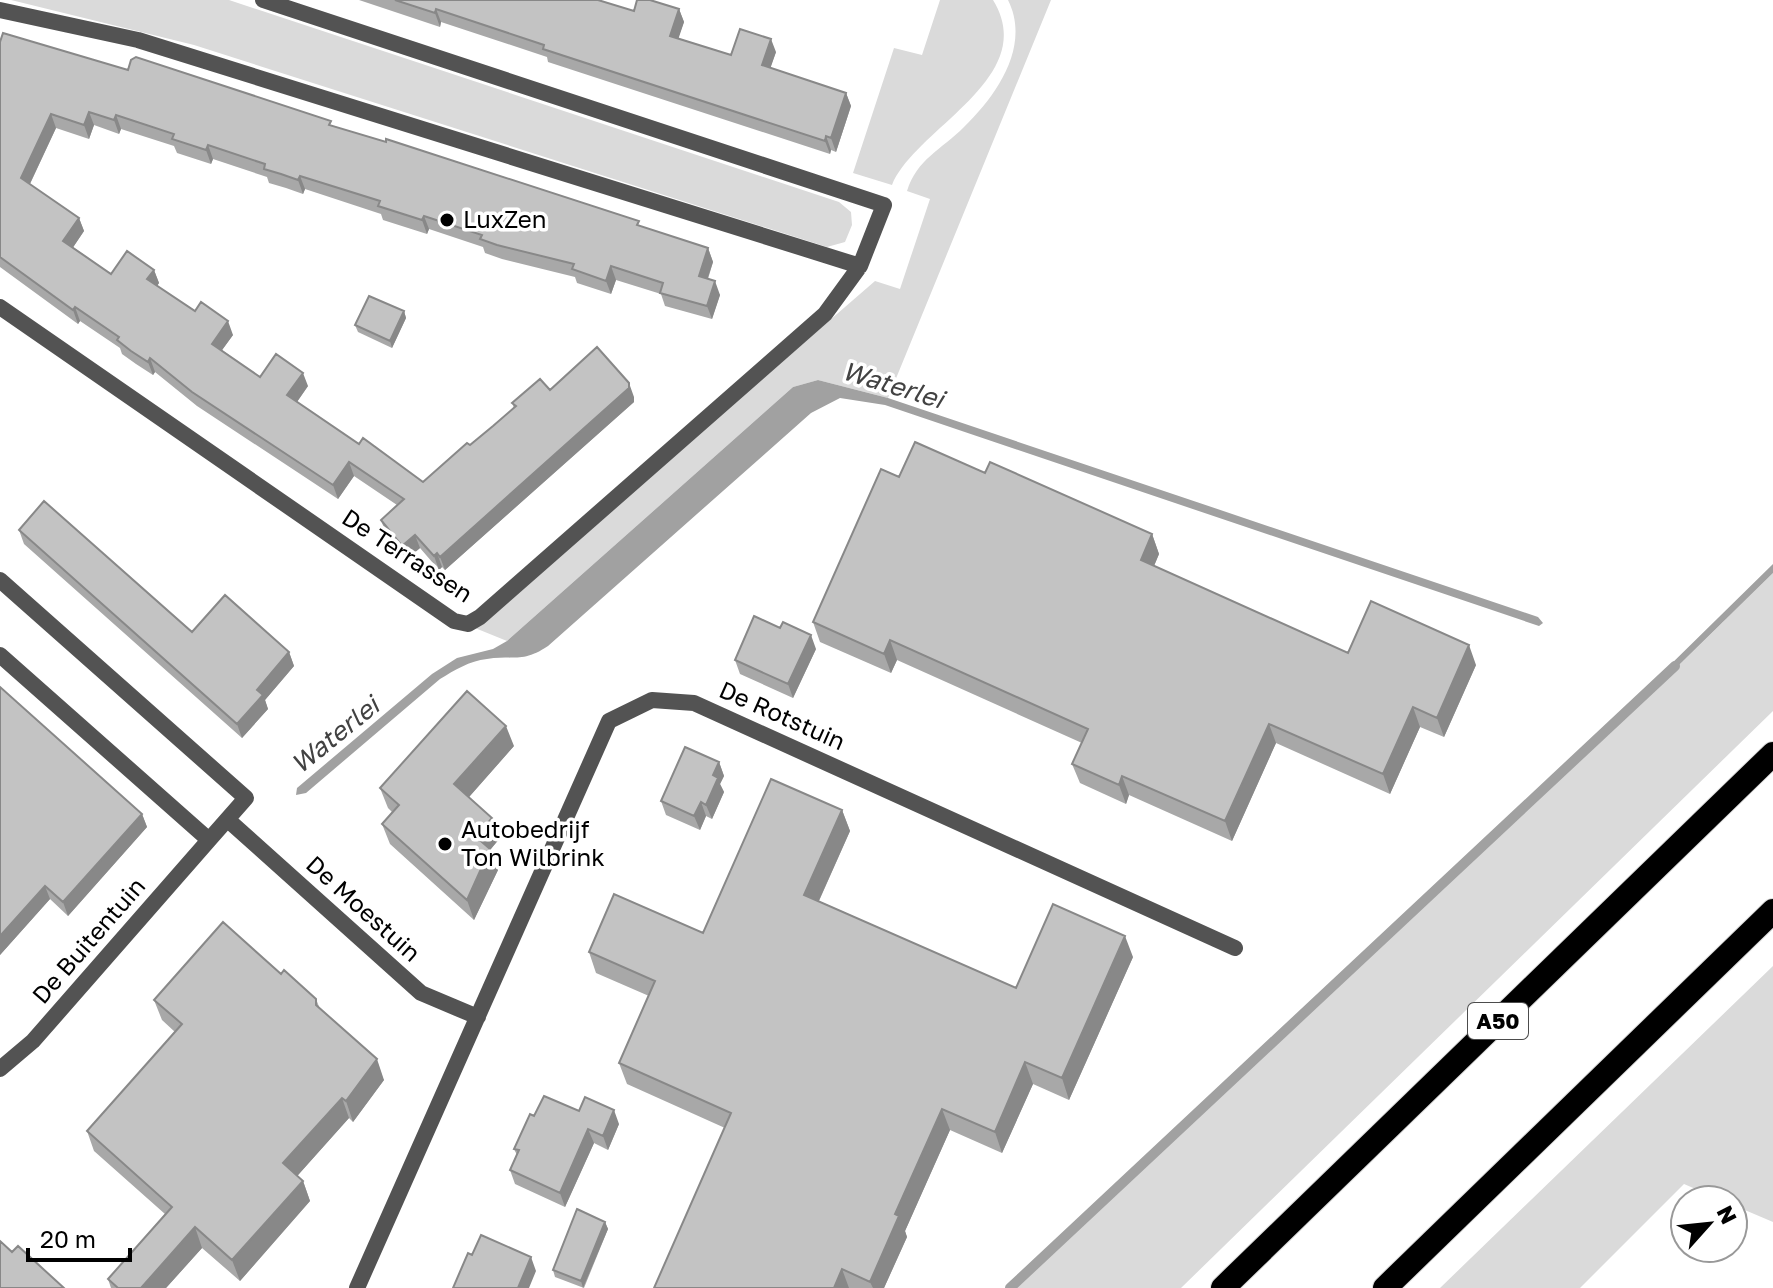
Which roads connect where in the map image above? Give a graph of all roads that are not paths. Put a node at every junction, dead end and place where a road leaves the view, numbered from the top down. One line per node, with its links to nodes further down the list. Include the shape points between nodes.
1 (263, 0): 3 (street, De Terrassen, via 884,205)
2 (0, 10): 3 (street, via 138,40)
3 (860, 266): 4 (street, De Terrassen, via 825,314 468,624 454,621)
4 (0, 307)
5 (0, 580): 8 (street, via 246,798)
6 (0, 655): 9 (street)
7 (1773, 754): 15 (highway, A50)
8 (228, 820): 9 (street); 12 (street, De Moestuin, via 421,993)
9 (209, 840): 13 (street, De Buitentuin, via 33,1041)
10 (1773, 911): 16 (highway)
11 (1235, 948): 12 (street, De Rotstuin, via 694,703 652,700 609,721)
12 (478, 1017): 14 (street, De Rotstuin)
13 (0, 1069)
14 (357, 1288)
15 (1223, 1288)
16 (1385, 1288)

